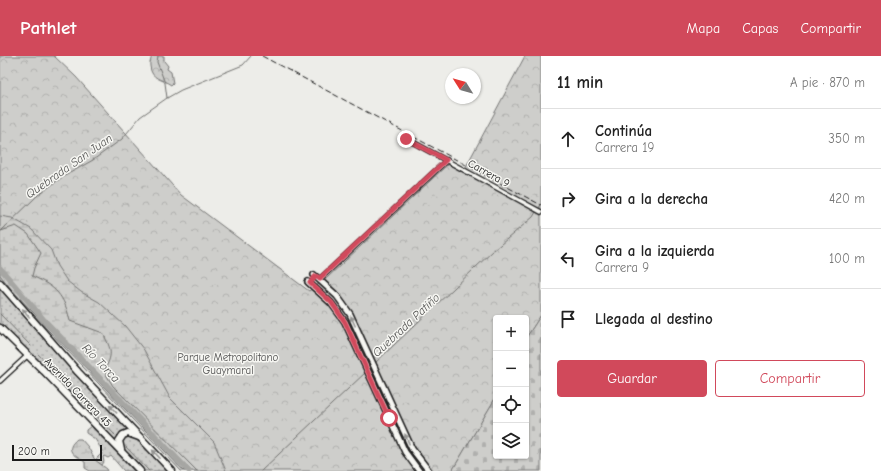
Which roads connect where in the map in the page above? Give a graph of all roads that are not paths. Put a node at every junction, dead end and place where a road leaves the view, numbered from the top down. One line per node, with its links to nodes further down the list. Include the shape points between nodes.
1 (406, 139): 2 (street, Carrera 9)
2 (446, 160): 3 (street, Carrera 9); 4 (street)
3 (541, 212)
4 (317, 277): 5 (street); 15 (main road, one-way to 4, via 412,449 350,314 337,296)
5 (309, 282): 14 (main road, via 331,302 345,322 404,452)
6 (0, 283): 10 (highway, Avenida Carrera 45, one-way to 6)
7 (0, 328): 8 (highway, Avenida Carrera 45)
8 (28, 355): 9 (street); 11 (highway, Avenida Carrera 45)
9 (0, 381)
10 (140, 437): 11 (highway, via 128,433 121,437 119,445); 13 (highway, Avenida Carrera 45, one-way to 10)
11 (123, 454): 12 (highway, Avenida Carrera 45)
12 (140, 471)
13 (172, 471)
14 (419, 471)
15 (429, 471)

